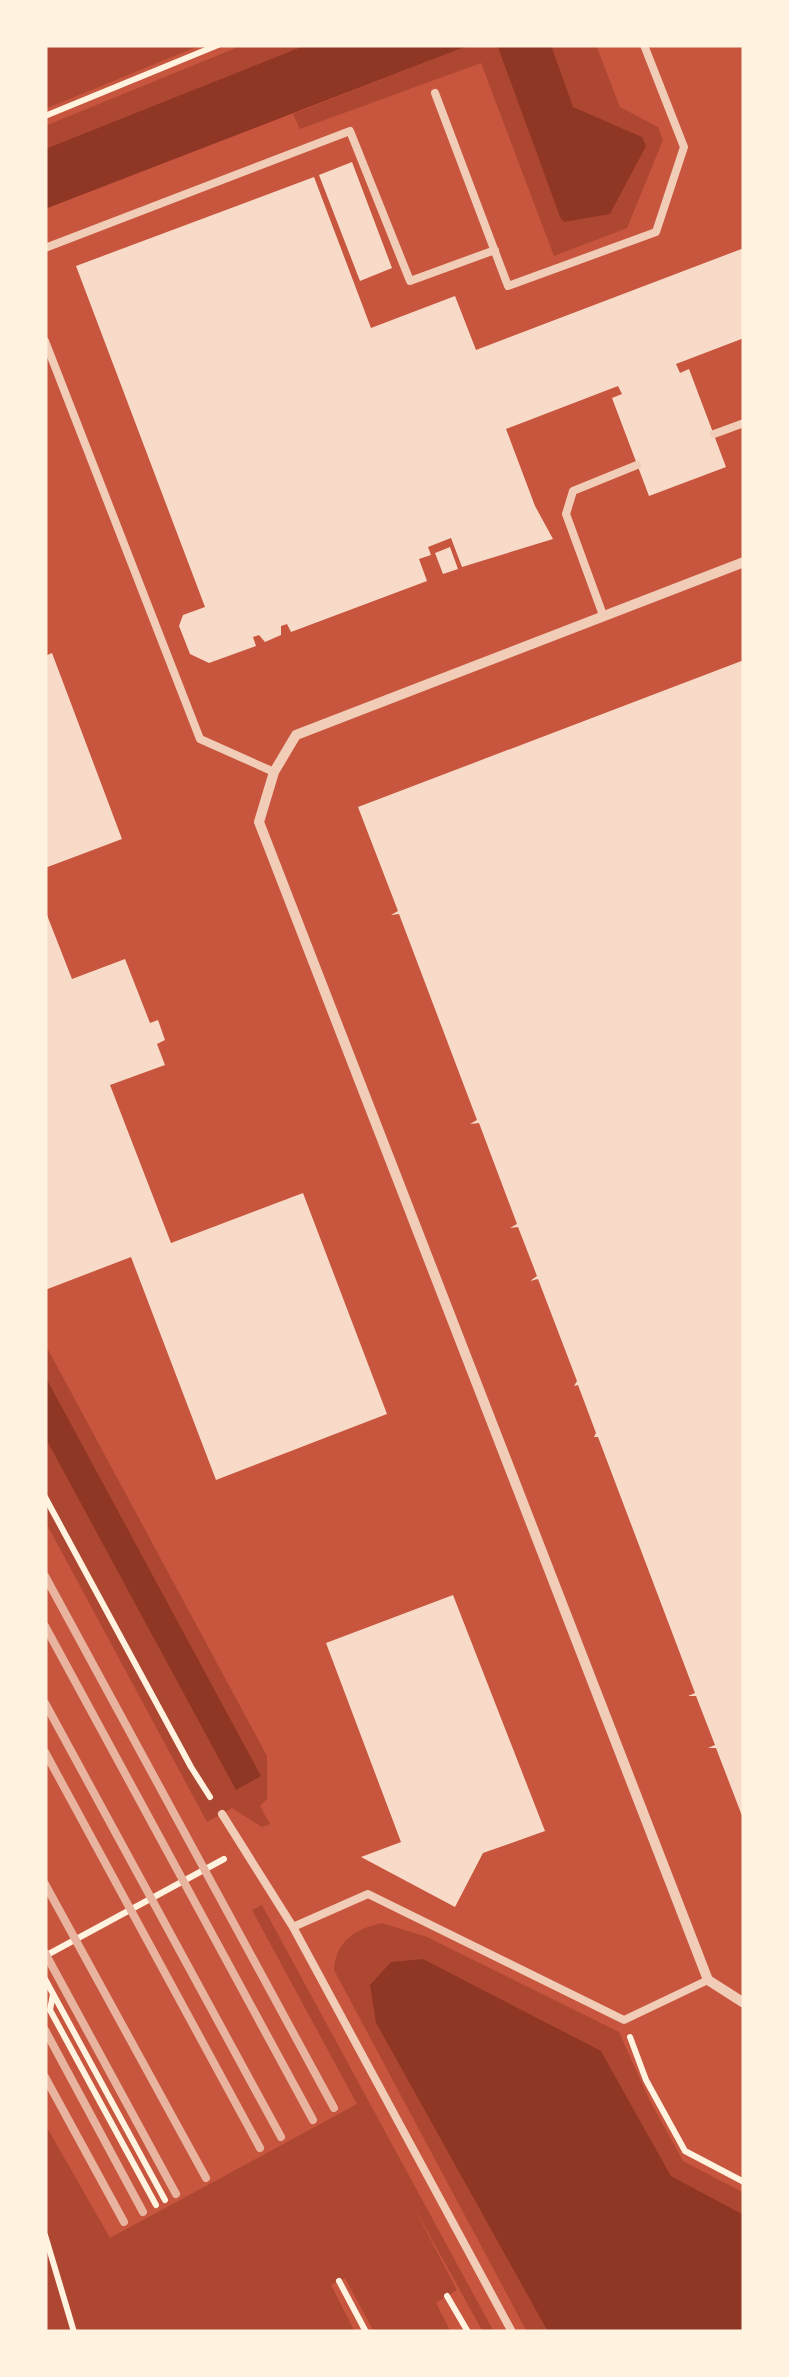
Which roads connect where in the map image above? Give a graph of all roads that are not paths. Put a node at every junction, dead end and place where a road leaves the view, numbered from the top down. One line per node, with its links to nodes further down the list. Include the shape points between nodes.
1 (644, 45): 4 (lane, via 684,147 656,232 508,286)
2 (434, 93): 4 (lane)
3 (45, 248): 4 (lane, via 350,131 410,281)
4 (495, 250)
5 (45, 342): 11 (lane, via 200,739)
6 (744, 423): 7 (lane)
7 (714, 434)
8 (638, 465): 10 (lane, via 573,490 566,514)
9 (744, 562): 10 (street)
10 (604, 615): 11 (street, via 296,734)
11 (274, 772): 14 (street, via 259,822)
12 (222, 1814): 13 (lane)
13 (294, 1927): 14 (lane, via 368,1894 624,2020); 16 (lane)
14 (708, 1980): 15 (street)
15 (744, 2003)
16 (512, 2332)

